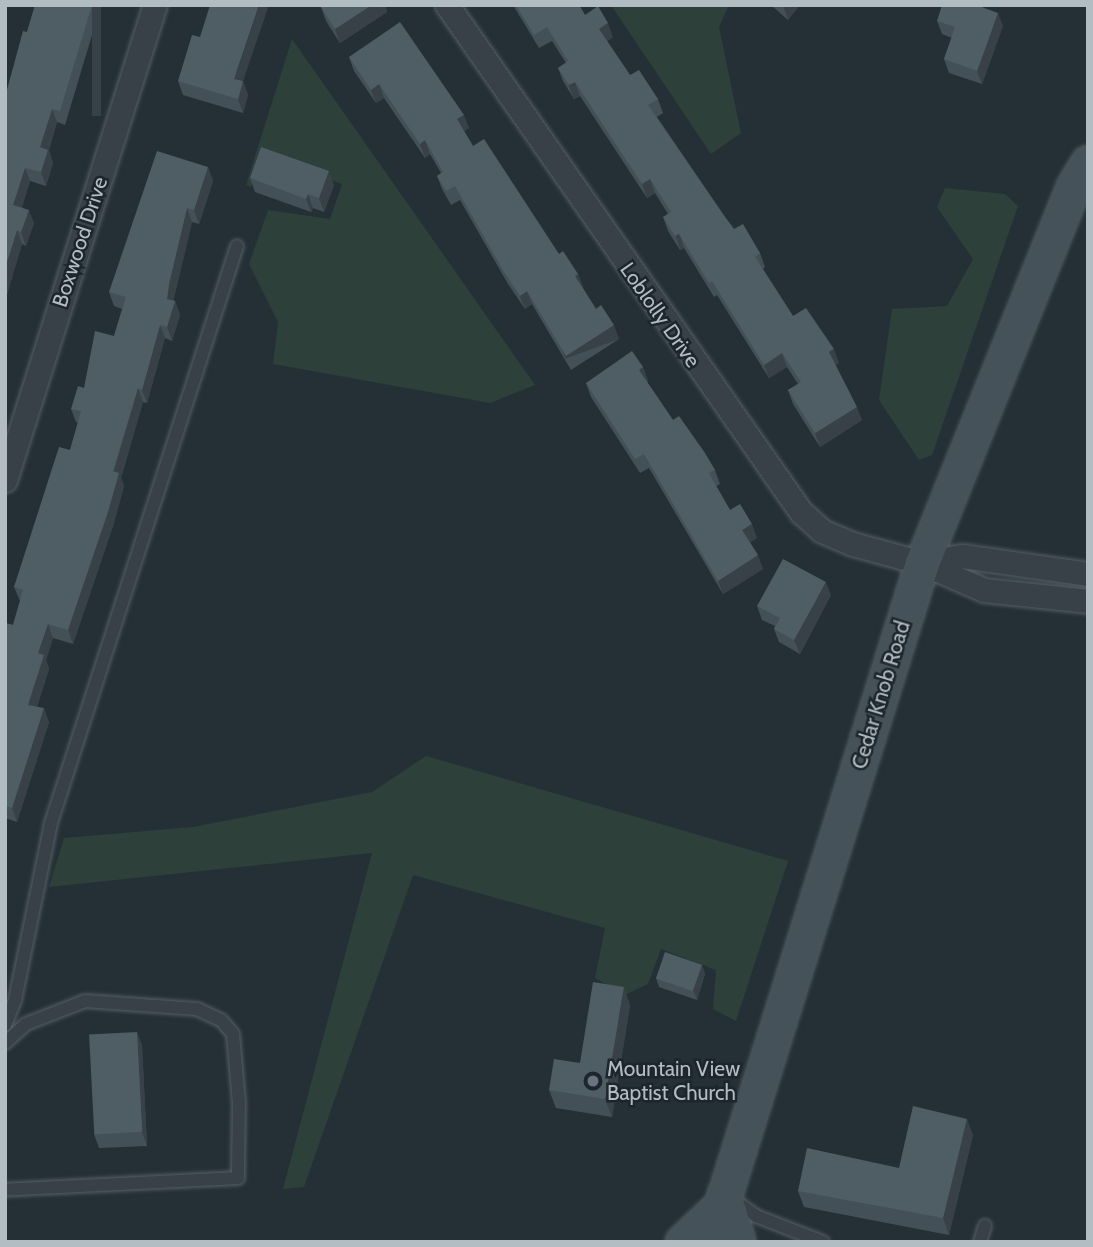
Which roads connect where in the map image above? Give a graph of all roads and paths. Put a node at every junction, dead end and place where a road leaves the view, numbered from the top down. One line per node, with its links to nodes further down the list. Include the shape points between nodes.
1 (155, 5): 5 (street, Boxwood Drive)
2 (447, 5): 6 (street, Loblolly Drive, via 783,493 822,531)
3 (1088, 162): 6 (street, Cedar Knob Road, via 1073,187)
4 (237, 246): 9 (lane, via 51,823 15,1000)
5 (5, 480)
6 (922, 563): 7 (street, via 962,556); 8 (street, Loblolly Drive, via 984,590); 12 (street, Cedar Knob Road)
7 (1088, 574)
8 (1088, 601)
9 (5, 1025)
10 (5, 1044): 11 (lane, via 26,1024 85,1001 197,1009 221,1020 233,1034 239,1101 238,1178)
11 (5, 1190)
12 (722, 1200): 14 (street); 15 (street, Cedar Knob Road); 16 (street); 17 (lane)
13 (985, 1226): 18 (lane)
14 (682, 1242)
15 (710, 1242)
16 (738, 1242)
17 (823, 1242)
18 (980, 1242)

